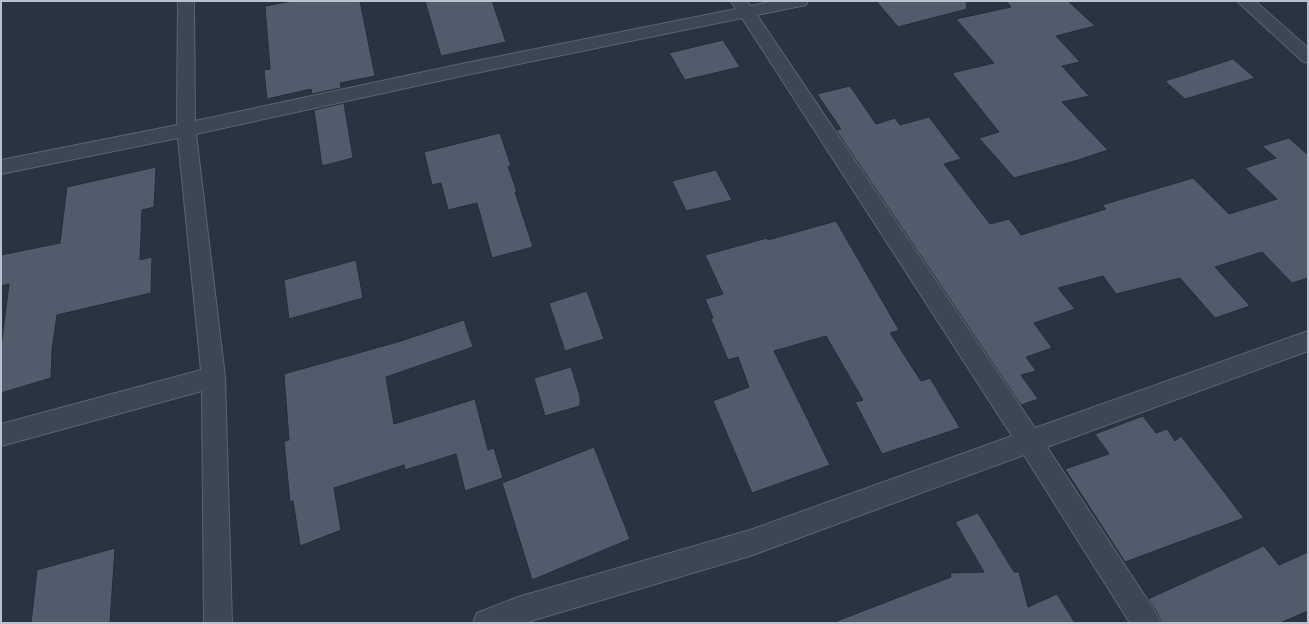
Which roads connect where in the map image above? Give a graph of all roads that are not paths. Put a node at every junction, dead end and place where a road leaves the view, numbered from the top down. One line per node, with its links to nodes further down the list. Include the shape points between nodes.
1 (186, 1): 6 (street)
2 (800, 1): 4 (street)
3 (1245, 1): 5 (street)
4 (743, 6): 6 (street); 11 (street)
5 (1306, 53)
6 (186, 129): 7 (street); 9 (street)
7 (1, 167)
8 (1308, 341): 11 (street)
9 (213, 377): 10 (street); 12 (street)
10 (1, 435)
11 (1029, 442): 13 (street, via 750,543 518,611); 14 (street)
12 (218, 623)
13 (487, 623)
14 (1146, 623)

